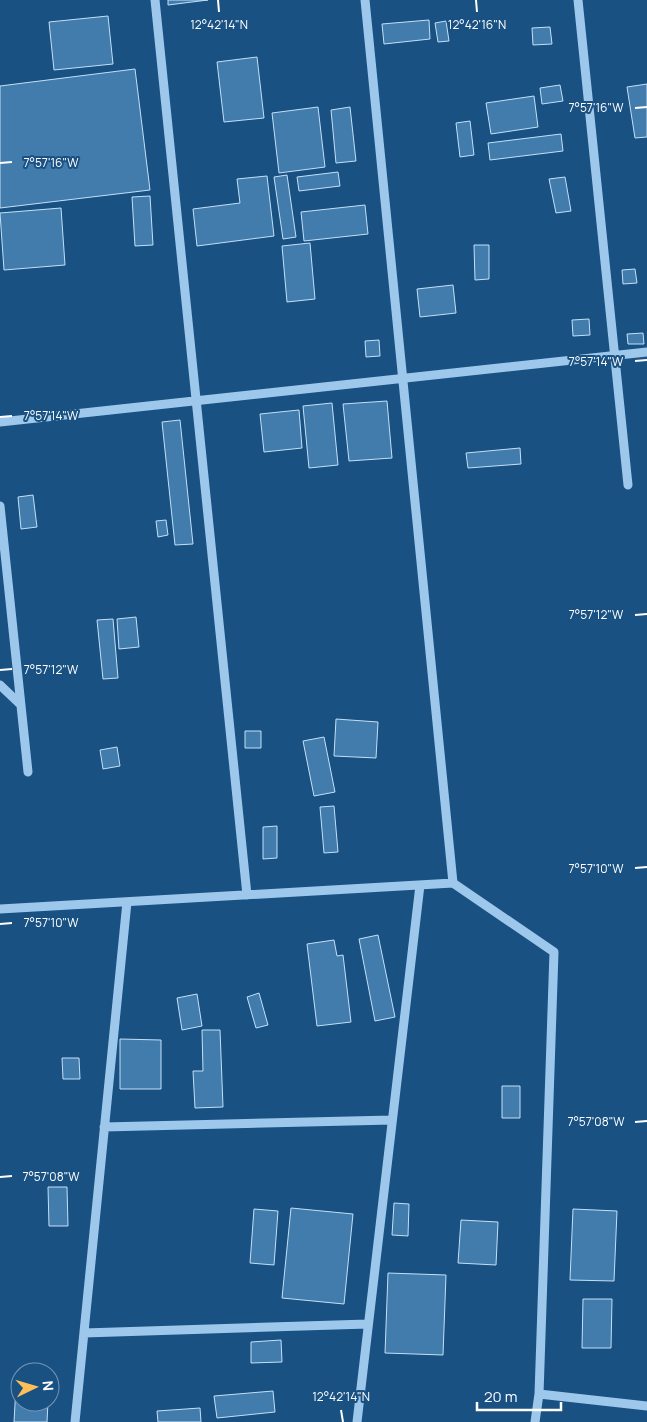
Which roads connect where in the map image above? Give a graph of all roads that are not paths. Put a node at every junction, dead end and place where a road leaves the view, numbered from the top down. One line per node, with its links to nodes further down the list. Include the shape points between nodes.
1 (155, 0): 7 (street)
2 (365, 0): 6 (street)
3 (578, 0): 5 (street)
4 (647, 352): 5 (street)
5 (615, 356): 6 (street); 9 (street)
6 (402, 379): 7 (street); 14 (street)
7 (196, 401): 8 (street); 16 (street)
8 (0, 422)
9 (628, 485)
10 (0, 506): 12 (street)
11 (0, 686): 12 (street)
12 (21, 705): 13 (street)
13 (28, 772)
14 (452, 883): 15 (street); 23 (street, via 554,952)
15 (420, 885): 16 (street); 19 (street)
16 (247, 895): 17 (street)
17 (126, 902): 18 (street); 20 (street)
18 (0, 909)
19 (392, 1120): 20 (street); 21 (street)
20 (104, 1127): 22 (street)
21 (368, 1324): 22 (street); 26 (street)
22 (84, 1333): 25 (street)
23 (538, 1394): 24 (street); 27 (street)
24 (647, 1406)
25 (75, 1422)
26 (357, 1422)
27 (535, 1422)

